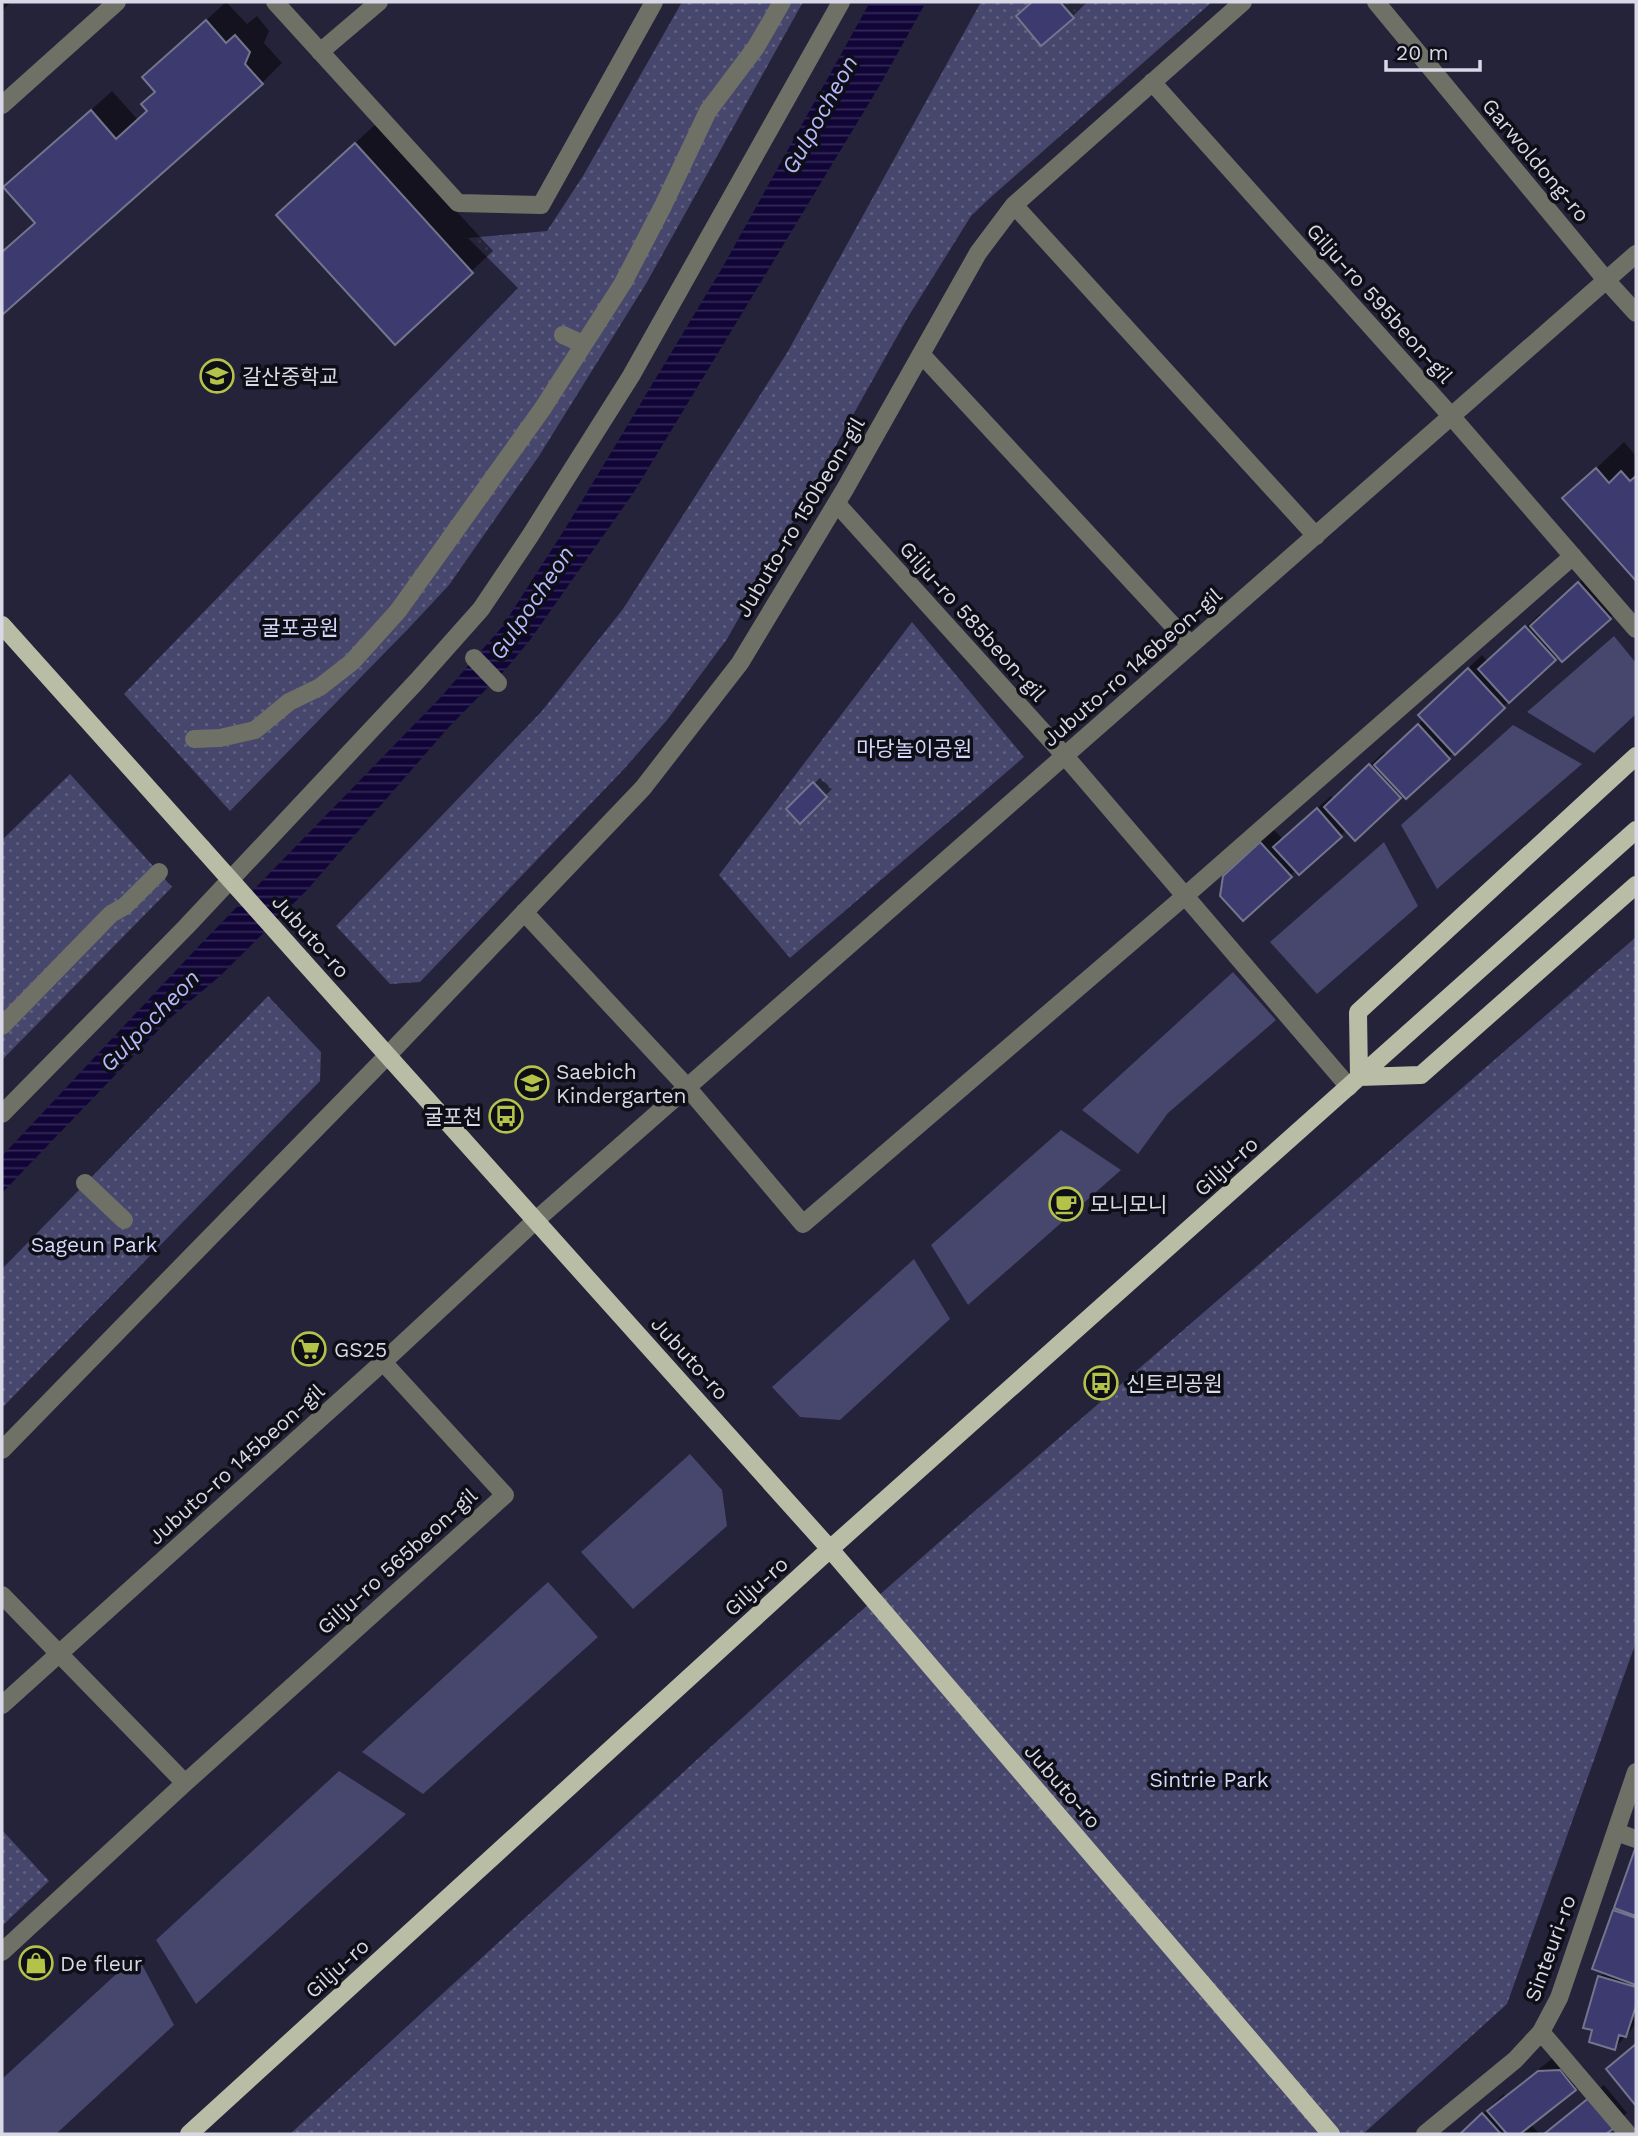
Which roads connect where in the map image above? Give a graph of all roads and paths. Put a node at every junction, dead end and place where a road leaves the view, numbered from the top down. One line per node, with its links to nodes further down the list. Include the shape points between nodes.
1 (117, 2): 11 (street)
2 (275, 2): 9 (street)
3 (379, 2): 9 (street)
4 (654, 2): 9 (street, via 541,205 458,203)
5 (782, 2): 17 (street, via 756,47 708,111 623,283)
6 (841, 2): 40 (street, via 631,376 481,609 186,927)
7 (1242, 2): 10 (street, Jubuto-ro 150beon-gil)
8 (1376, 2): 14 (street, Garwoldong-ro)
9 (320, 52)
10 (1152, 82): 12 (street, Jubuto-ro 150beon-gil); 19 (street, Gilju-ro 595beon-gil)
11 (2, 105)
12 (1014, 205): 18 (street, Jubuto-ro 150beon-gil, via 978,253); 21 (street)
13 (1636, 254): 14 (street, Jubuto-ro 146beon-gil)
14 (1606, 280): 15 (street, Garwoldong-ro); 19 (street, Jubuto-ro 146beon-gil)
15 (1636, 313)
16 (563, 335): 17 (street)
17 (583, 344): 28 (street, via 543,408 398,611 352,662 255,730)
18 (921, 354): 20 (street, Jubuto-ro 150beon-gil); 25 (street)
19 (1452, 417): 21 (street, Jubuto-ro 146beon-gil); 22 (street, Gilju-ro 595beon-gil)
20 (837, 504): 29 (street, Gilju-ro 585beon-gil); 35 (street, Jubuto-ro 150beon-gil, via 740,663 643,788)
21 (1316, 536): 25 (street, Jubuto-ro 146beon-gil)
22 (1573, 556): 24 (street, Gilju-ro 595beon-gil); 34 (street)
23 (2, 625): 37 (main road, Jubuto-ro, bridge)
24 (1636, 629)
25 (1191, 645): 29 (street, Jubuto-ro 146beon-gil)
26 (474, 658): 27 (street)
27 (498, 682)
28 (194, 739)
29 (1065, 756): 34 (street, Gilju-ro 585beon-gil); 39 (street, Jubuto-ro 146beon-gil)
30 (1636, 756): 38 (main road, via 1358,1012)
31 (1636, 830): 38 (main road, Gilju-ro)
32 (159, 872): 36 (street, via 111,914)
33 (1636, 885): 38 (main road, via 1421,1075)
34 (1185, 896): 38 (street, Gilju-ro 585beon-gil); 39 (street, via 803,1224)
35 (524, 912): 37 (street, Jubuto-ro 150beon-gil); 39 (street)
36 (2, 1026)
37 (387, 1055): 43 (main road, Jubuto-ro); 45 (street, Jubuto-ro 150beon-gil)
38 (1354, 1082): 46 (main road, Gilju-ro)
39 (687, 1087): 43 (street, Jubuto-ro 146beon-gil)
40 (2, 1114)
41 (85, 1183): 42 (street)
42 (124, 1220)
43 (536, 1220): 44 (street, Jubuto-ro 145beon-gil); 46 (main road, Jubuto-ro)
44 (383, 1362): 48 (street, Jubuto-ro 145beon-gil); 51 (street, Gilju-ro 565beon-gil, via 505,1495)
45 (2, 1450)
46 (830, 1549): 56 (main road, Gilju-ro); 57 (main road, Jubuto-ro)
47 (2, 1595): 48 (street)
48 (58, 1654): 49 (street, Jubuto-ro 145beon-gil); 51 (street)
49 (2, 1705)
50 (1636, 1772): 52 (street, Sinteuri-ro)
51 (186, 1783): 54 (street)
52 (1616, 1832): 53 (street); 55 (street, Sinteuri-ro, via 1559,1998)
53 (1636, 1839)
54 (2, 1952)
55 (1541, 2032): 58 (street, Sinteuri-ro, via 1515,2060); 59 (street)
56 (189, 2134)
57 (1331, 2134)
58 (1425, 2134)
59 (1628, 2134)

